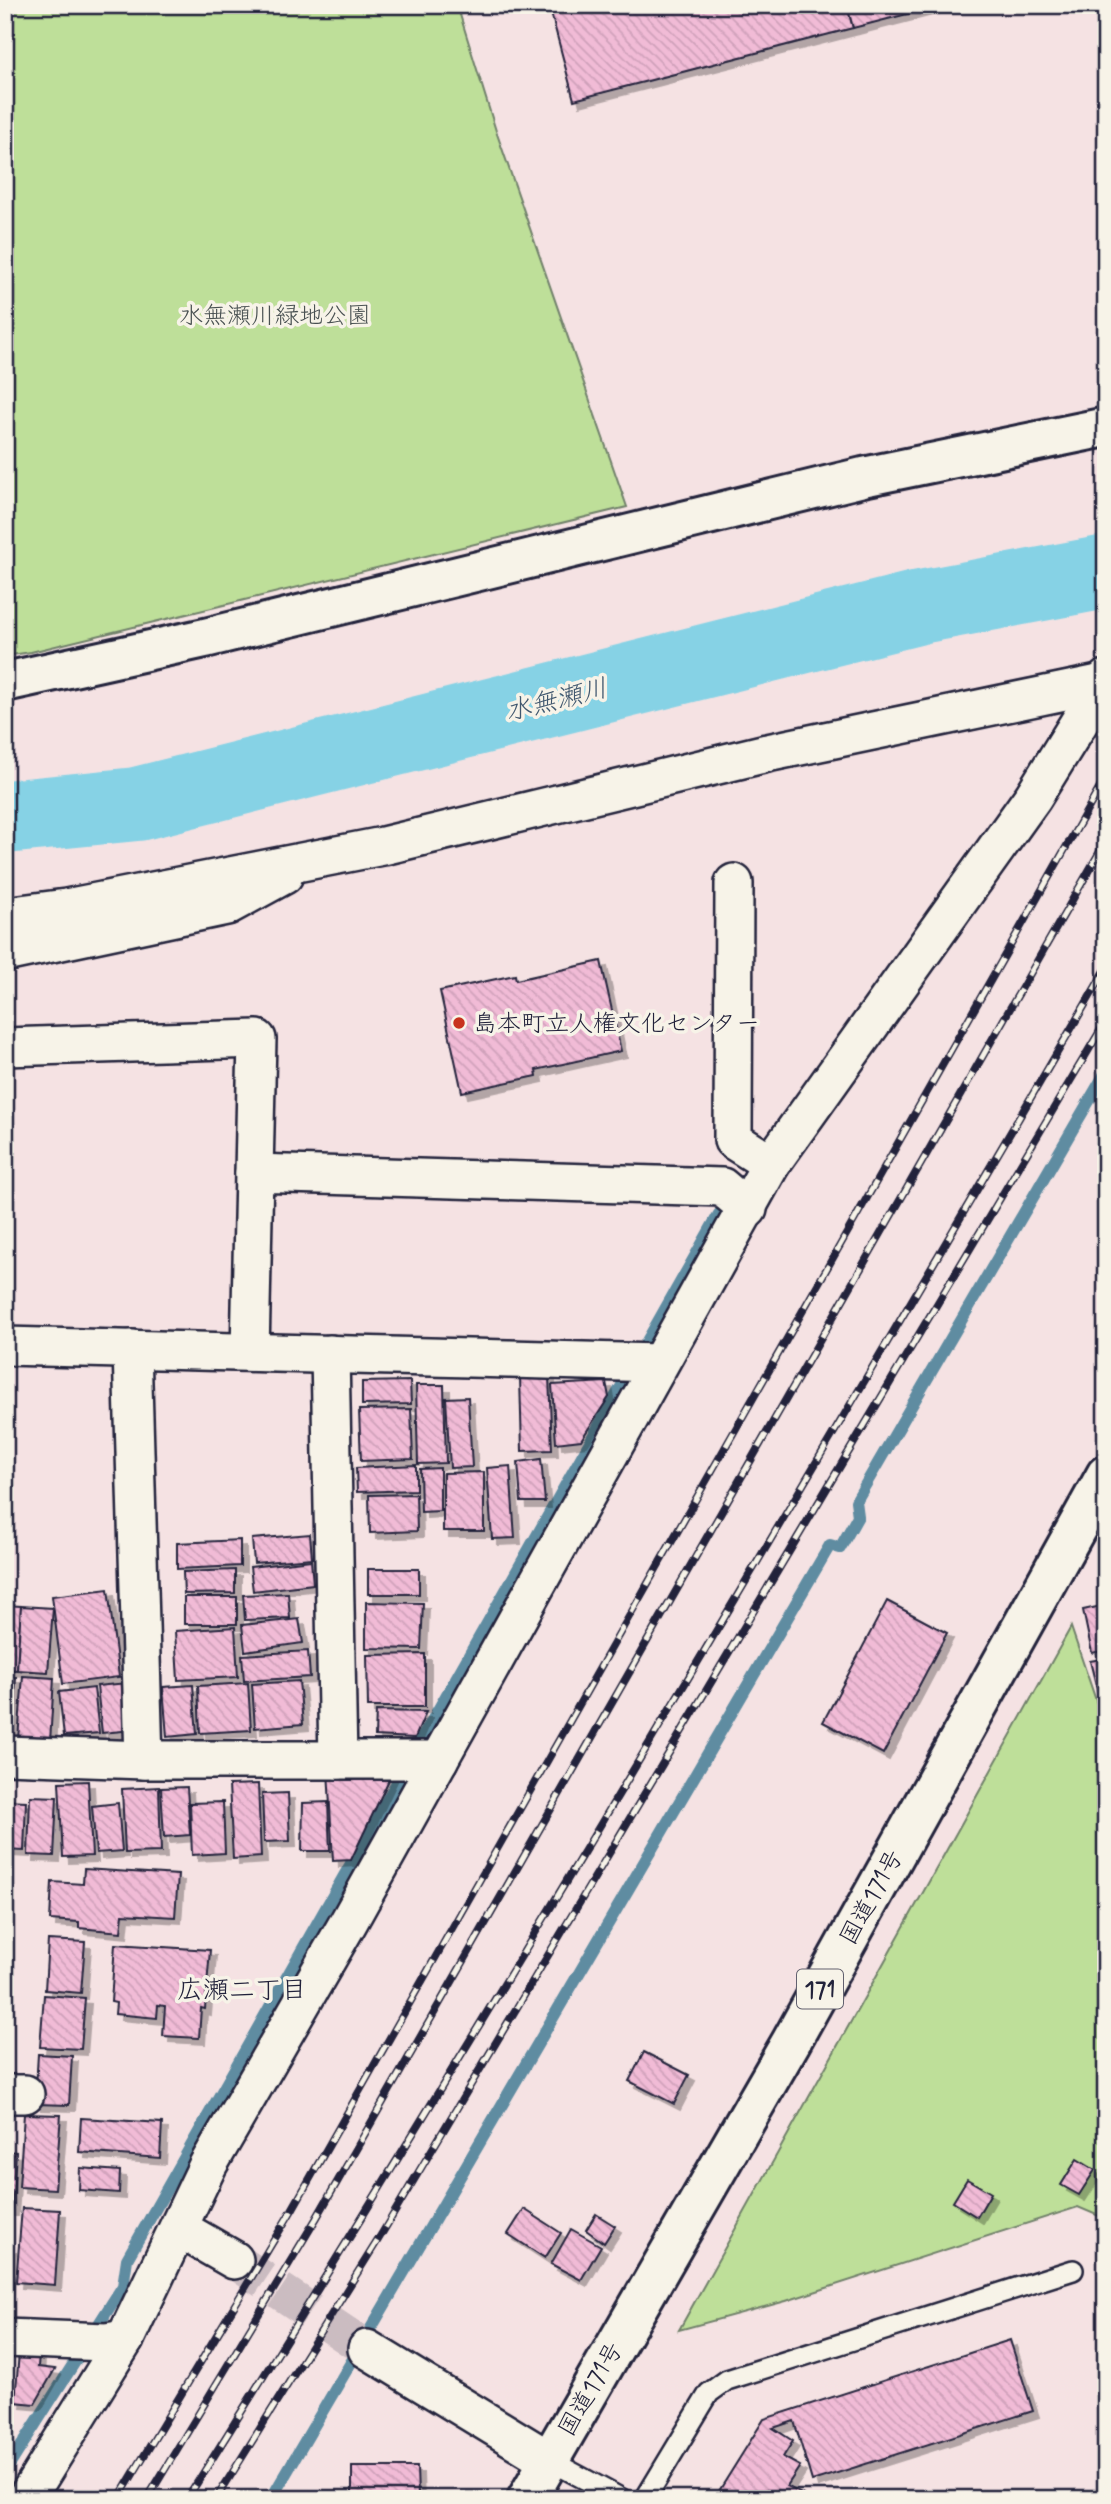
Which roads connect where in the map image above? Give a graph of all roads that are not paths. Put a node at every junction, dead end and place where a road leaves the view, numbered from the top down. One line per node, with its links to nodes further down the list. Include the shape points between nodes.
1 (1106, 427): 3 (main road, via 863,477 205,638)
2 (1104, 681): 4 (street, via 766,753 383,846); 9 (street, via 1033,796)
3 (5, 682)
4 (316, 857): 6 (street, via 66,908); 7 (street, via 227,906)
5 (734, 883): 9 (street, via 733,1140)
6 (5, 916)
7 (5, 953)
8 (5, 1046): 10 (street, via 257,1039)
9 (771, 1164): 11 (street)
10 (254, 1173): 11 (street, via 722,1187); 14 (street)
11 (748, 1209): 16 (street)
12 (5, 1346): 13 (street)
13 (132, 1349): 14 (street); 19 (street)
14 (250, 1352): 15 (street)
15 (330, 1354): 16 (street); 20 (street)
16 (643, 1362): 21 (street)
17 (1106, 1475): 28 (main road, 国道171号 / 171, via 791,2042)
18 (5, 1755): 19 (street)
19 (144, 1760): 20 (street)
20 (338, 1760): 21 (street)
21 (433, 1760): 22 (street, via 208,2165)
22 (180, 2229): 23 (street); 26 (street)
23 (234, 2260)
24 (1073, 2270): 32 (lane, via 727,2380 709,2393)
25 (5, 2337): 26 (street)
26 (115, 2341): 29 (street)
27 (367, 2349): 28 (street)
28 (549, 2460): 30 (main road, 国道171号 / 171); 31 (lane)
29 (26, 2499)
30 (527, 2499)
31 (622, 2499)
32 (645, 2499)

